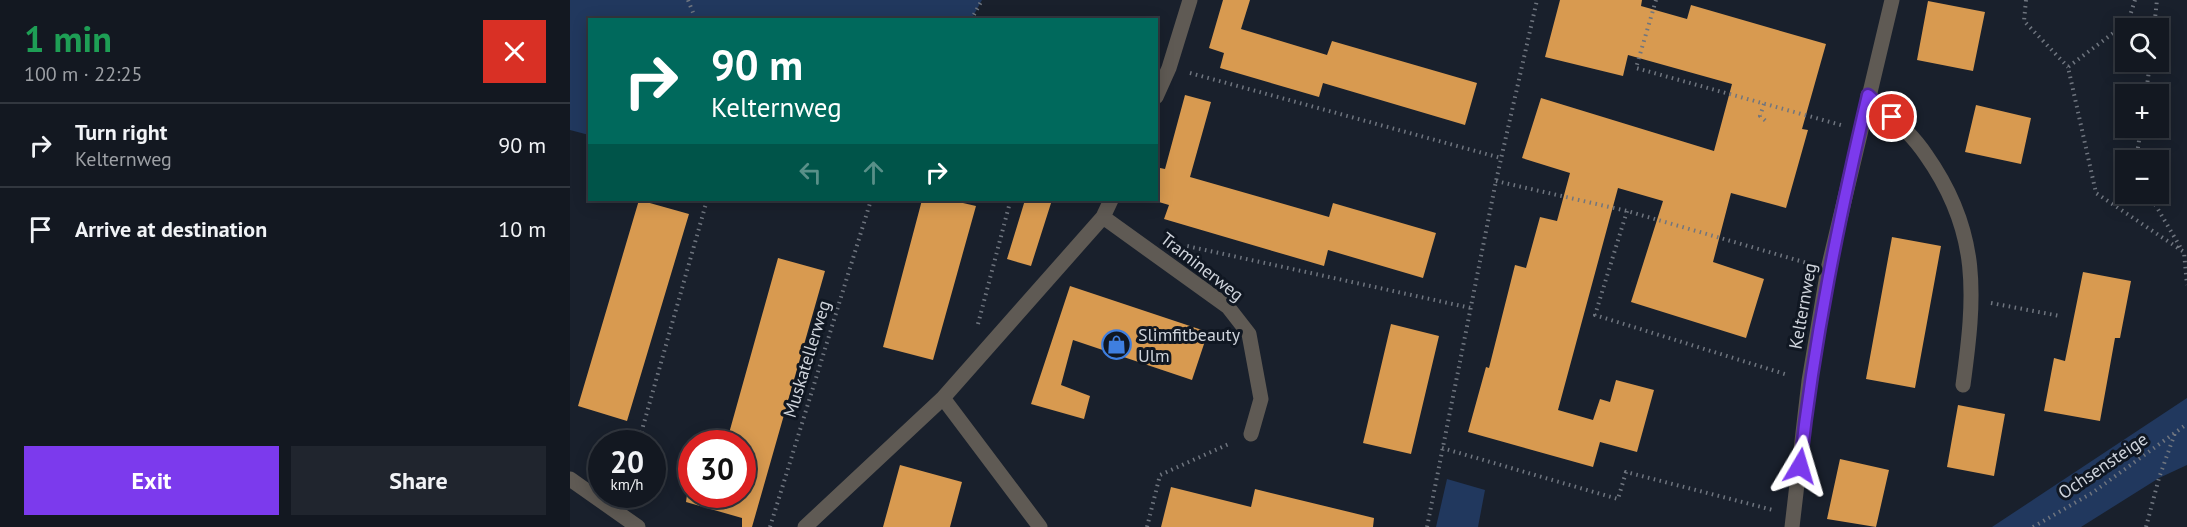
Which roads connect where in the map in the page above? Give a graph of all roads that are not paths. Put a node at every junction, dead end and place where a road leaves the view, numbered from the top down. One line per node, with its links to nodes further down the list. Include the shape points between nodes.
1 (1190, 0): 3 (street)
2 (1892, 0): 4 (street, Kelternweg)
3 (1158, 93)
4 (1868, 95): 7 (street, via 1926,155 1963,225 1973,300); 14 (street, Kelternweg, via 1828,269 1809,381)
5 (1111, 201): 6 (street)
6 (1104, 217): 8 (street); 9 (street, Traminerweg, via 1228,307 1249,334 1261,399)
7 (1963, 385)
8 (943, 398): 12 (street); 13 (street)
9 (1251, 434)
10 (570, 479): 11 (street)
11 (638, 527)
12 (805, 527)
13 (1040, 527)
14 (1792, 527)

